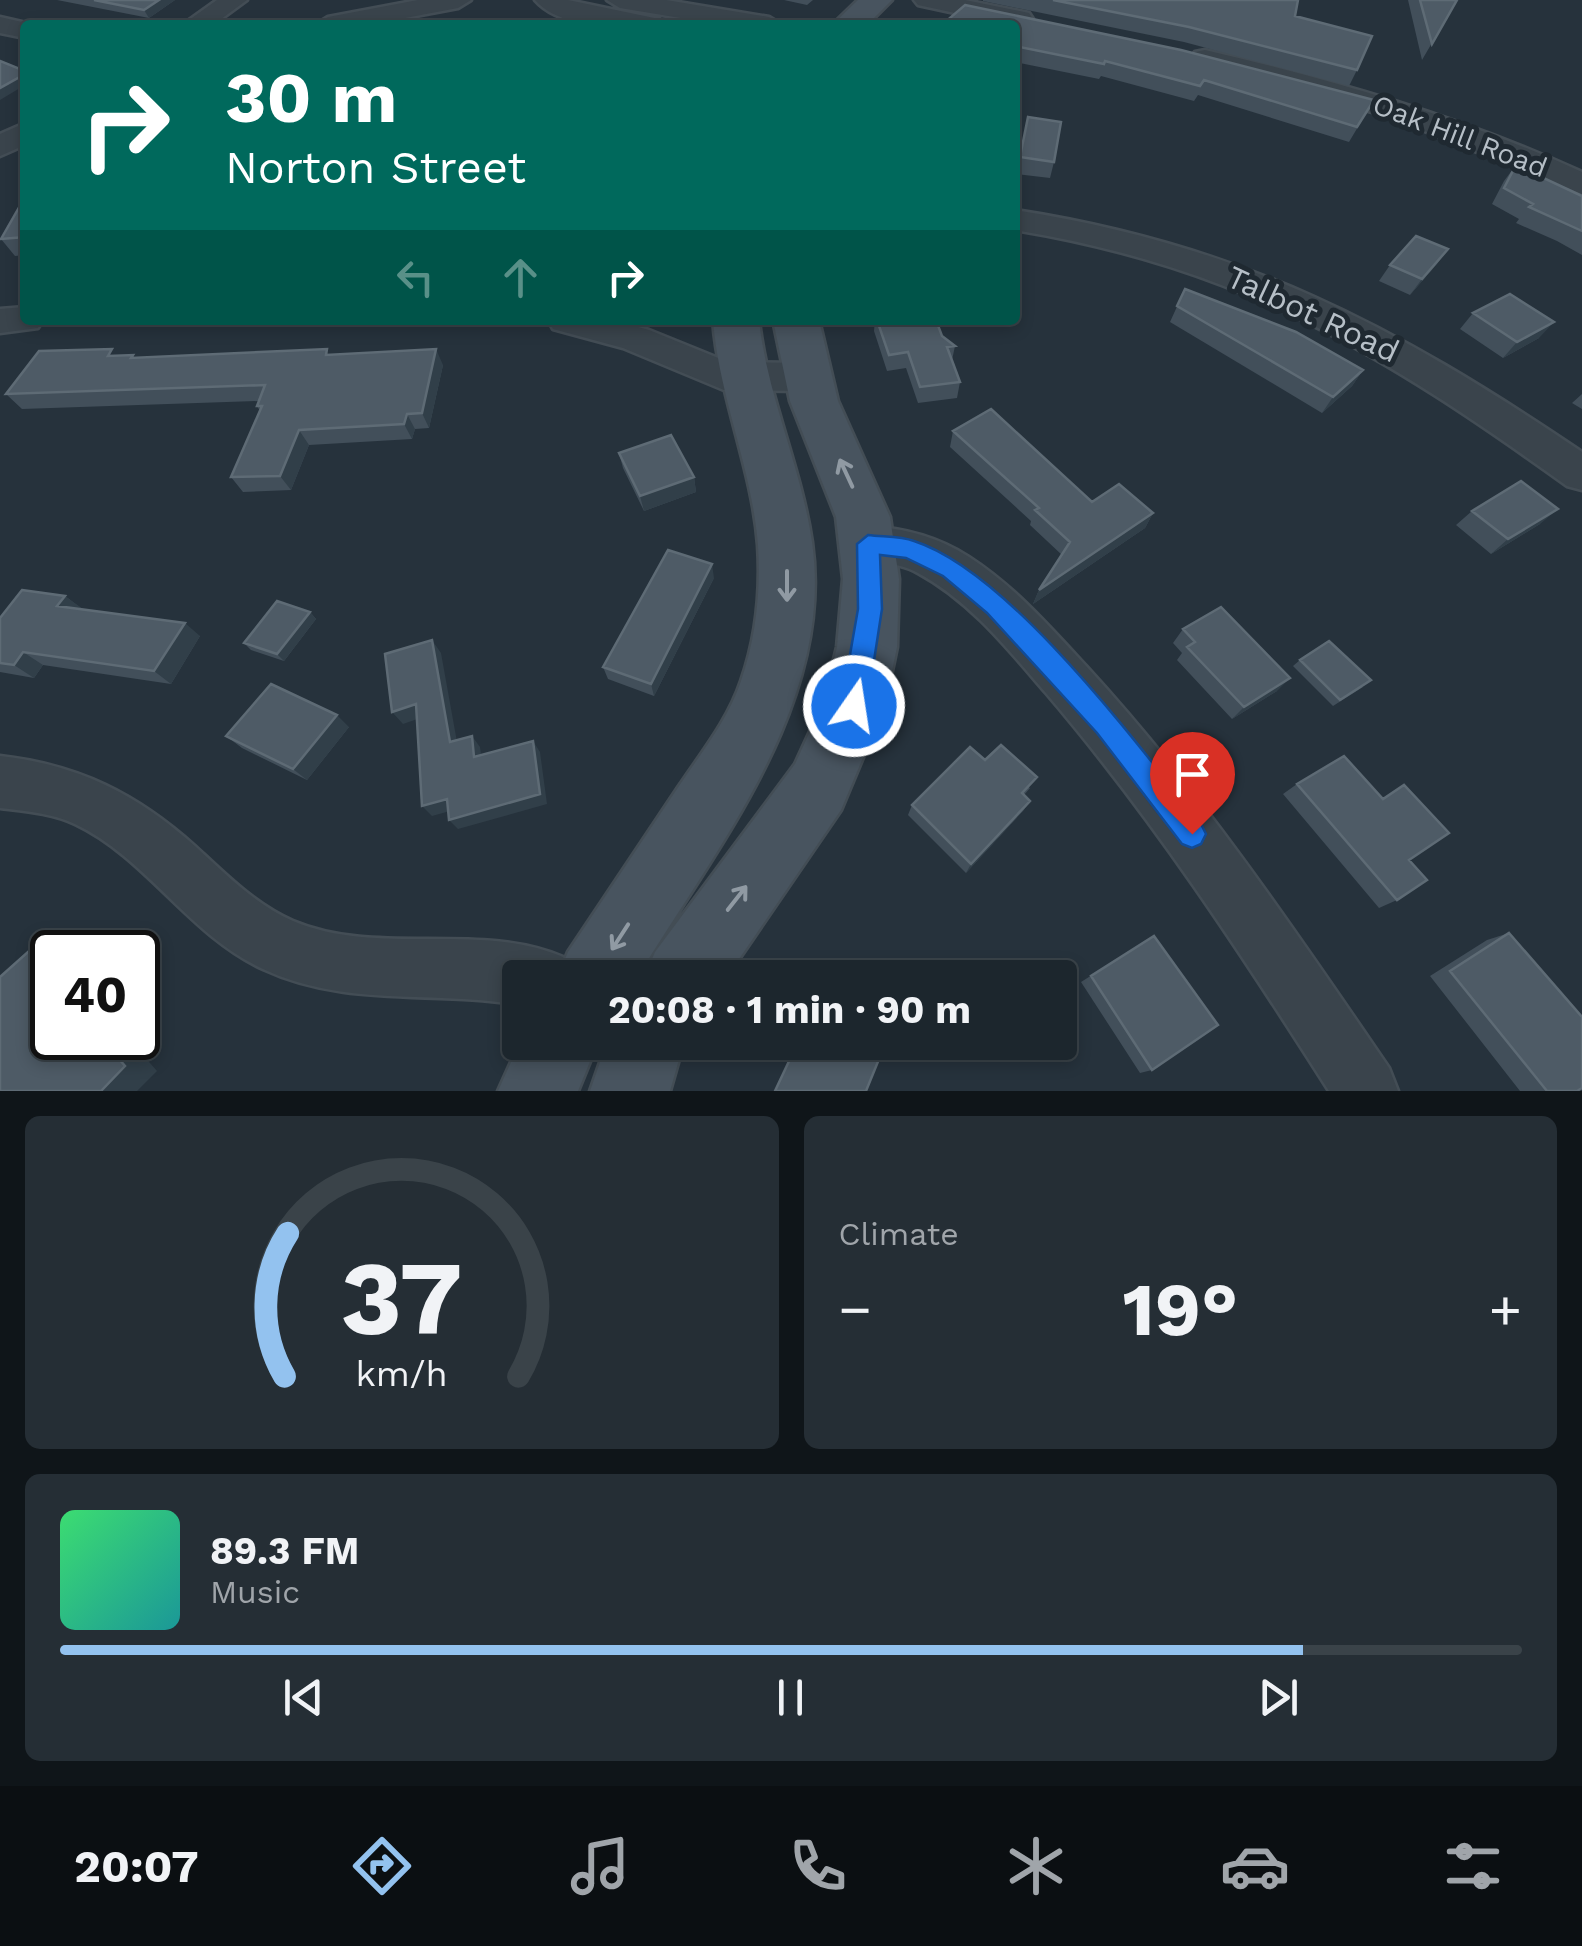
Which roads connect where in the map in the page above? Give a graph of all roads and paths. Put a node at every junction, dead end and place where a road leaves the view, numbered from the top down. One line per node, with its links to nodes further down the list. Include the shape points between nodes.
1 (234, 0): 7 (street)
2 (458, 0): 8 (street)
3 (548, 0): 9 (street)
4 (620, 0): 10 (street)
5 (877, 0): 11 (street)
6 (923, 0): 12 (street); 13 (street)
7 (202, 20)
8 (354, 20)
9 (621, 20)
10 (739, 20)
11 (854, 20)
12 (899, 20)
13 (1052, 26)
14 (1182, 53): 15 (street, Oak Hill Road, via 1384,106)
15 (1582, 184)
16 (1020, 221): 22 (street, Talbot Road, via 1168,253 1314,311 1416,362)
17 (584, 325): 21 (street)
18 (737, 325): 21 (street)
19 (797, 325): 20 (street)
20 (806, 377): 21 (street); 23 (street, one-way to 20, via 856,495)
21 (745, 379): 24 (street, one-way to 24, via 787,556)
22 (1582, 474)
23 (868, 544): 25 (street); 34 (street, via 910,549 952,570 1071,684 1198,842)
24 (779, 664): 25 (street); 27 (street, one-way to 27, via 744,744)
25 (862, 676): 28 (street, one-way to 25, via 818,787)
26 (0, 782): 29 (street, via 39,786 107,812 236,920 286,950 374,966)
27 (606, 960)
28 (693, 960)
29 (502, 971)
30 (552, 1060): 32 (street)
31 (640, 1060): 33 (street)
32 (538, 1091)
33 (630, 1091)
34 (1366, 1091)

